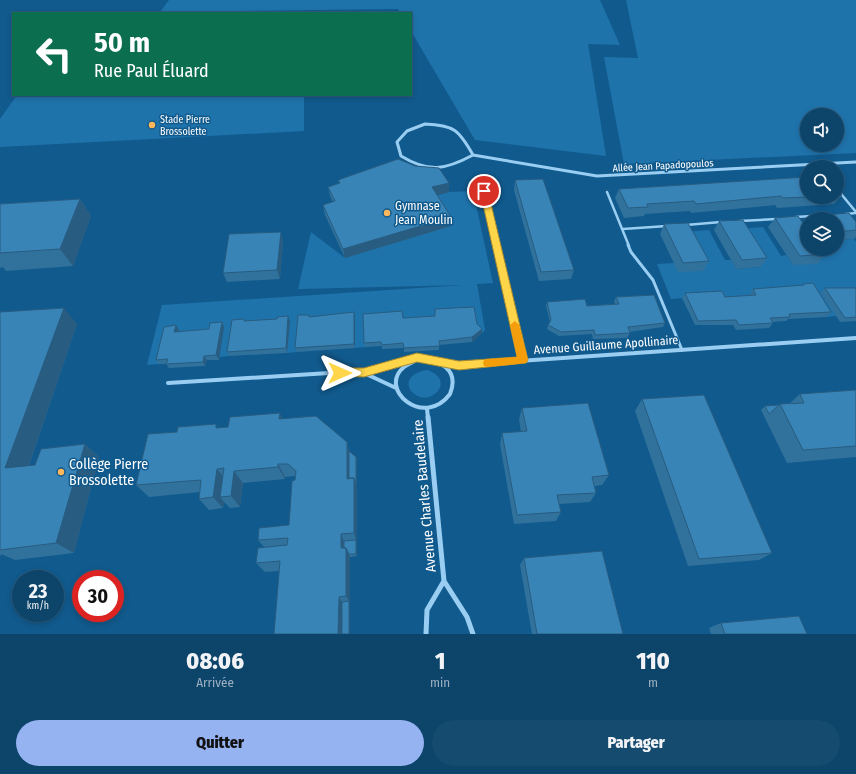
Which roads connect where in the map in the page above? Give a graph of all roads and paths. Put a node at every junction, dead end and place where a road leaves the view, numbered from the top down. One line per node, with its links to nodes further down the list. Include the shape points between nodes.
1 (473, 155): 1 (street, via 460,132 446,125 425,124 407,130 397,142 401,156 416,166 438,169 459,163); 2 (street, Allée Jean Papadopoulos, via 597,176)
2 (856, 162)
3 (484, 191): 19 (street)
4 (607, 192): 15 (lane)
5 (844, 197): 6 (lane)
6 (856, 212): 7 (lane)
7 (844, 214)
8 (794, 217): 9 (lane)
9 (800, 217)
10 (778, 218): 11 (lane)
11 (739, 221)
12 (724, 222): 13 (lane)
13 (685, 225)
14 (669, 226): 15 (lane)
15 (623, 229): 17 (lane, via 631,252 653,280)
16 (856, 338): 17 (street, Avenue Guillaume Apollinaire)
17 (682, 350): 19 (street, Avenue Guillaume Apollinaire)
18 (429, 359): 19 (street, Avenue Guillaume Apollinaire, via 459,365); 20 (street, Avenue Guillaume Apollinaire, via 417,358); 22 (street, via 418,359 408,363 398,374); 23 (street, via 440,362 448,369 453,378 453,387 449,397 441,404)
19 (523, 360)
20 (364, 373): 21 (street, Avenue Guillaume Apollinaire); 22 (street)
21 (168, 383)
22 (396, 388): 23 (street, via 400,398 408,405 419,409)
23 (427, 408): 24 (street, Avenue Charles Baudelaire)
24 (444, 582): 25 (street, Avenue Charles Baudelaire, via 427,610); 26 (street, Avenue Charles Baudelaire, via 467,617)
25 (426, 634)
26 (473, 634)

